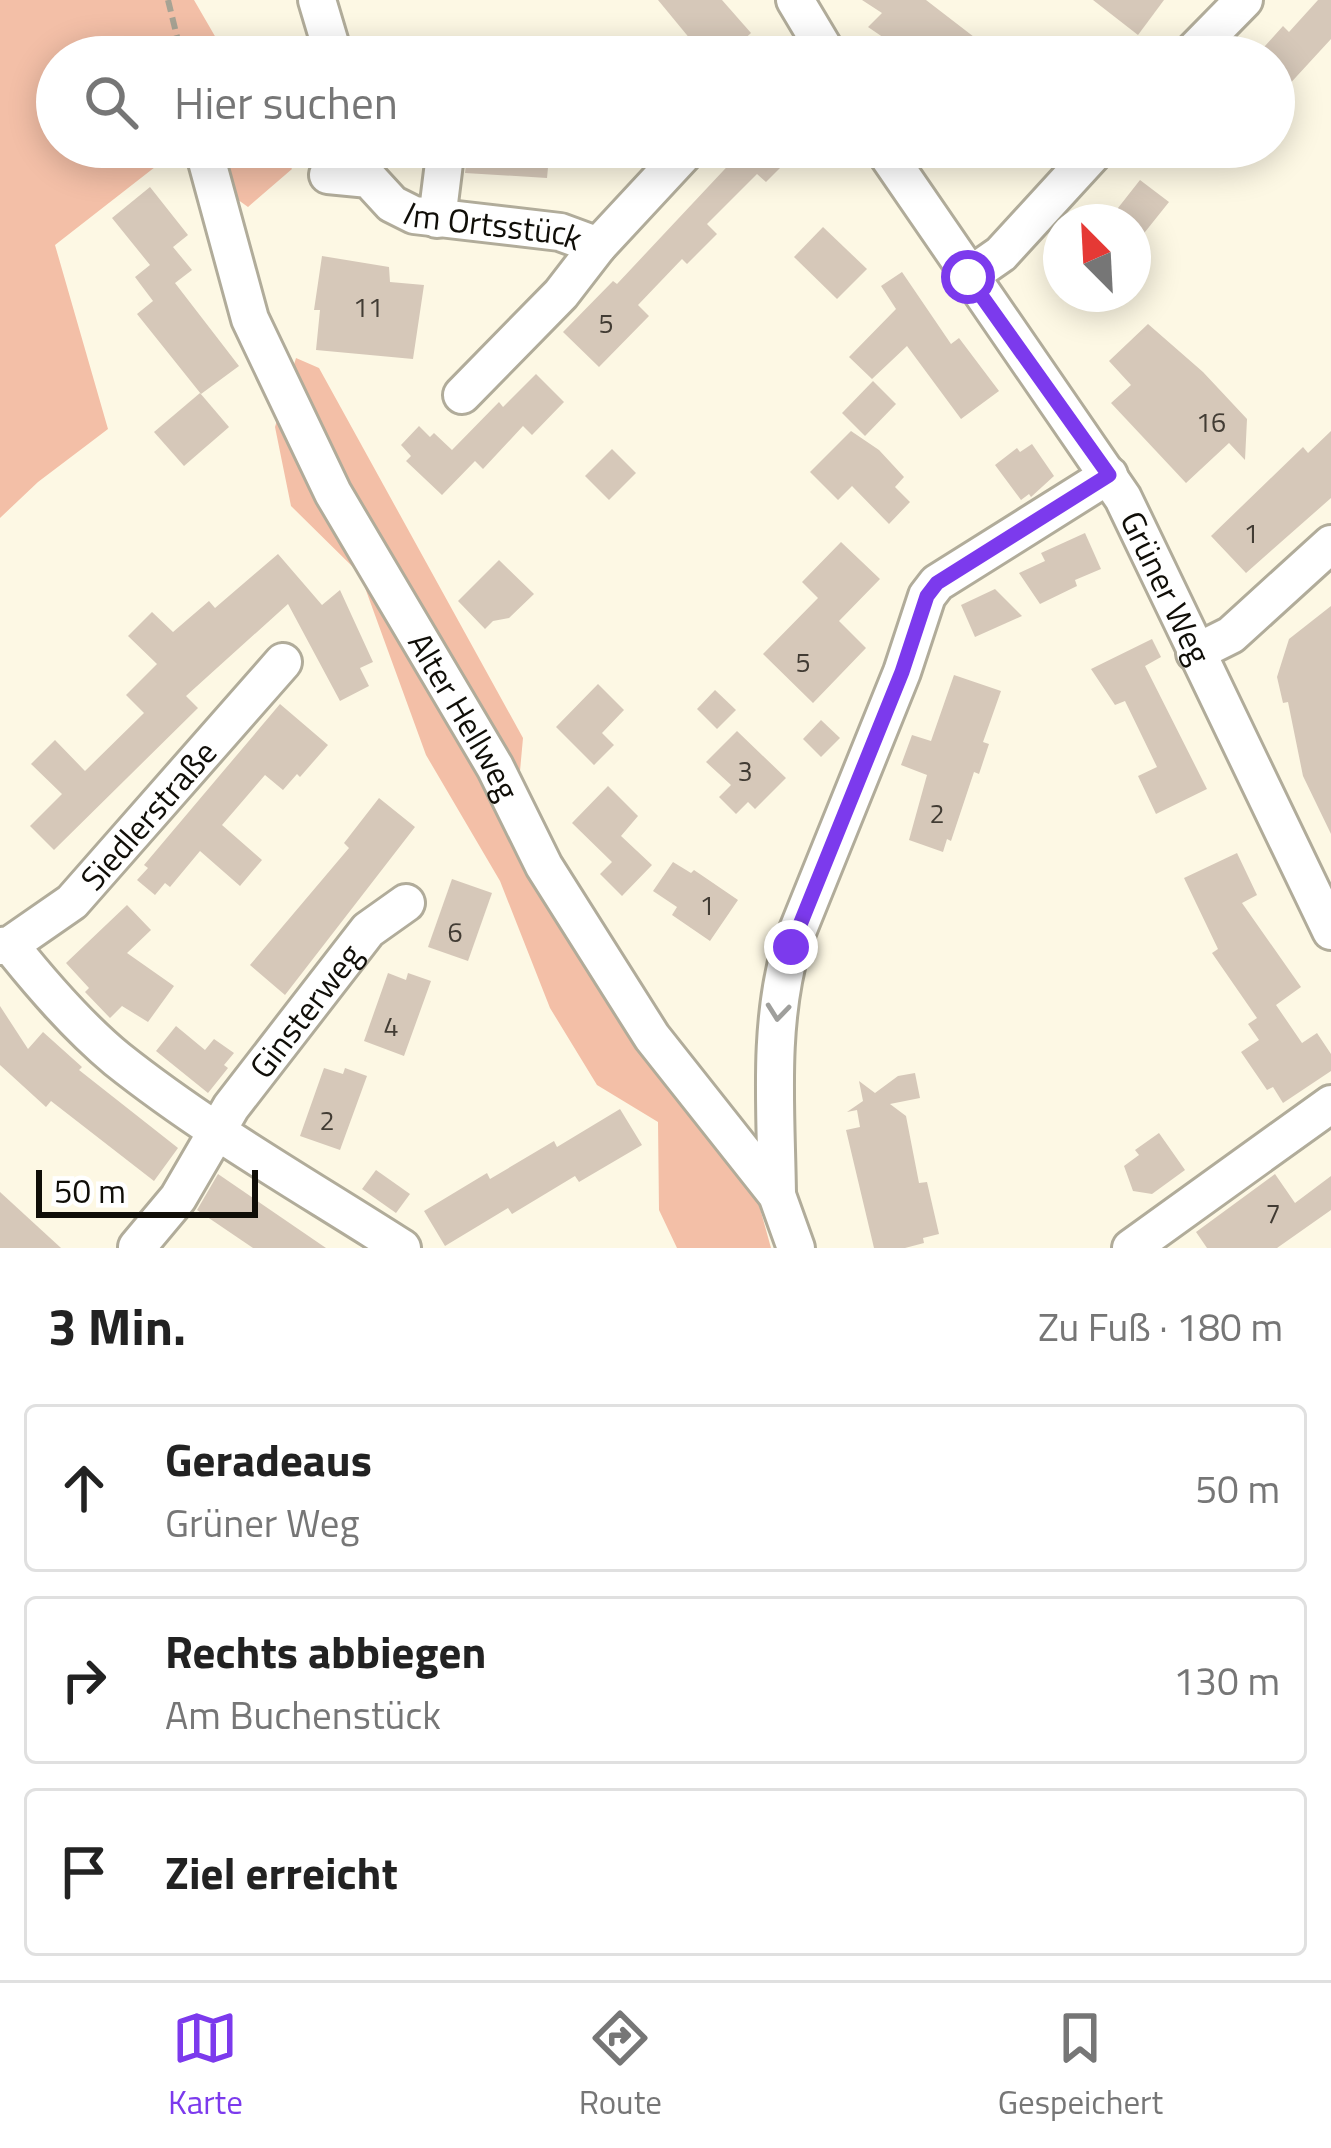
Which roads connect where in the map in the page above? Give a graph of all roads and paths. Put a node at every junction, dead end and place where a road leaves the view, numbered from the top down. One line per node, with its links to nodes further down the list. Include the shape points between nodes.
1 (168, 0): 5 (path)
2 (317, 0): 6 (street)
3 (795, 0): 7 (street)
4 (1244, 0): 8 (street)
5 (177, 36)
6 (328, 36)
7 (809, 36)
8 (1209, 36)
9 (209, 168): 30 (street, Alter Hellweg, via 250,319 333,493 495,767 544,866 652,1037)
10 (349, 168): 16 (street, Im Ortsstück)
11 (368, 168): 17 (street, Im Ortsstück, via 392,203)
12 (443, 168): 17 (street)
13 (670, 168): 18 (street, Im Ortsstück)
14 (896, 168): 19 (street, Grüner Weg)
15 (1080, 168): 19 (street, via 1001,254)
16 (328, 175)
17 (437, 219): 18 (street, Im Ortsstück, via 560,232)
18 (598, 246): 20 (street, Im Ortsstück)
19 (968, 277): 21 (street, Grüner Weg)
20 (462, 395)
21 (1109, 475): 23 (street, Grüner Weg); 30 (street, one-way to 30, via 927,596 781,983)
22 (1331, 544): 23 (street, via 1231,635)
23 (1195, 653): 26 (street, Grüner Weg)
24 (283, 662): 27 (street, Siedlerstraße, via 72,902)
25 (406, 903): 29 (street, Ginsterweg, via 368,930)
26 (1331, 931)
27 (5, 945): 29 (street, via 116,1058)
28 (1331, 1105): 31 (street)
29 (219, 1131): 32 (street, Ginsterweg); 33 (street)
30 (777, 1195): 34 (street, Alter Hellweg)
31 (1145, 1238)
32 (137, 1246)
33 (402, 1248)
34 (796, 1248)

